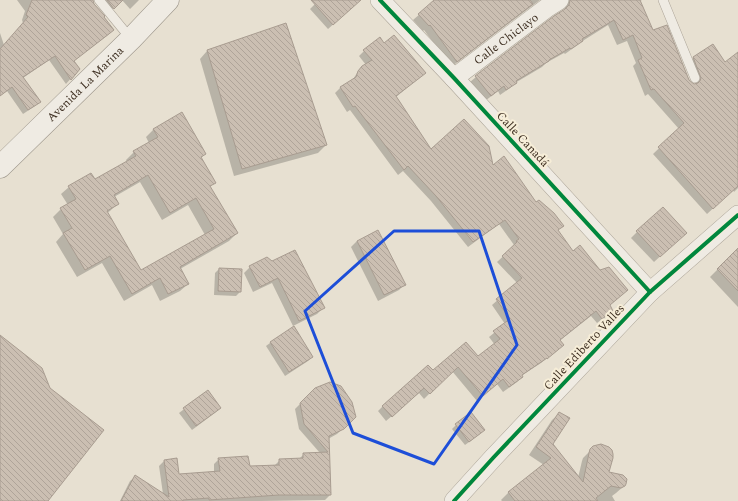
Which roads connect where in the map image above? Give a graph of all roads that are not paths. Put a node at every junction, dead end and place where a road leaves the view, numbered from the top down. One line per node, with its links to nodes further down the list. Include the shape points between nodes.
1 (98, 0): 6 (lane)
2 (168, 0): 6 (main road, Avenida La Marina)
3 (380, 0): 7 (street, Calle Canadá)
4 (663, 0): 8 (lane)
5 (550, 2): 7 (street, Calle Chiclayo)
6 (131, 39): 9 (main road, Avenida La Marina)
7 (454, 78): 11 (street, Calle Canadá)
8 (695, 78)
9 (0, 167)
10 (738, 215): 11 (street, Calle Ediberto Valles)
11 (650, 292): 12 (street, Calle Ediberto Valles)
12 (454, 501)

